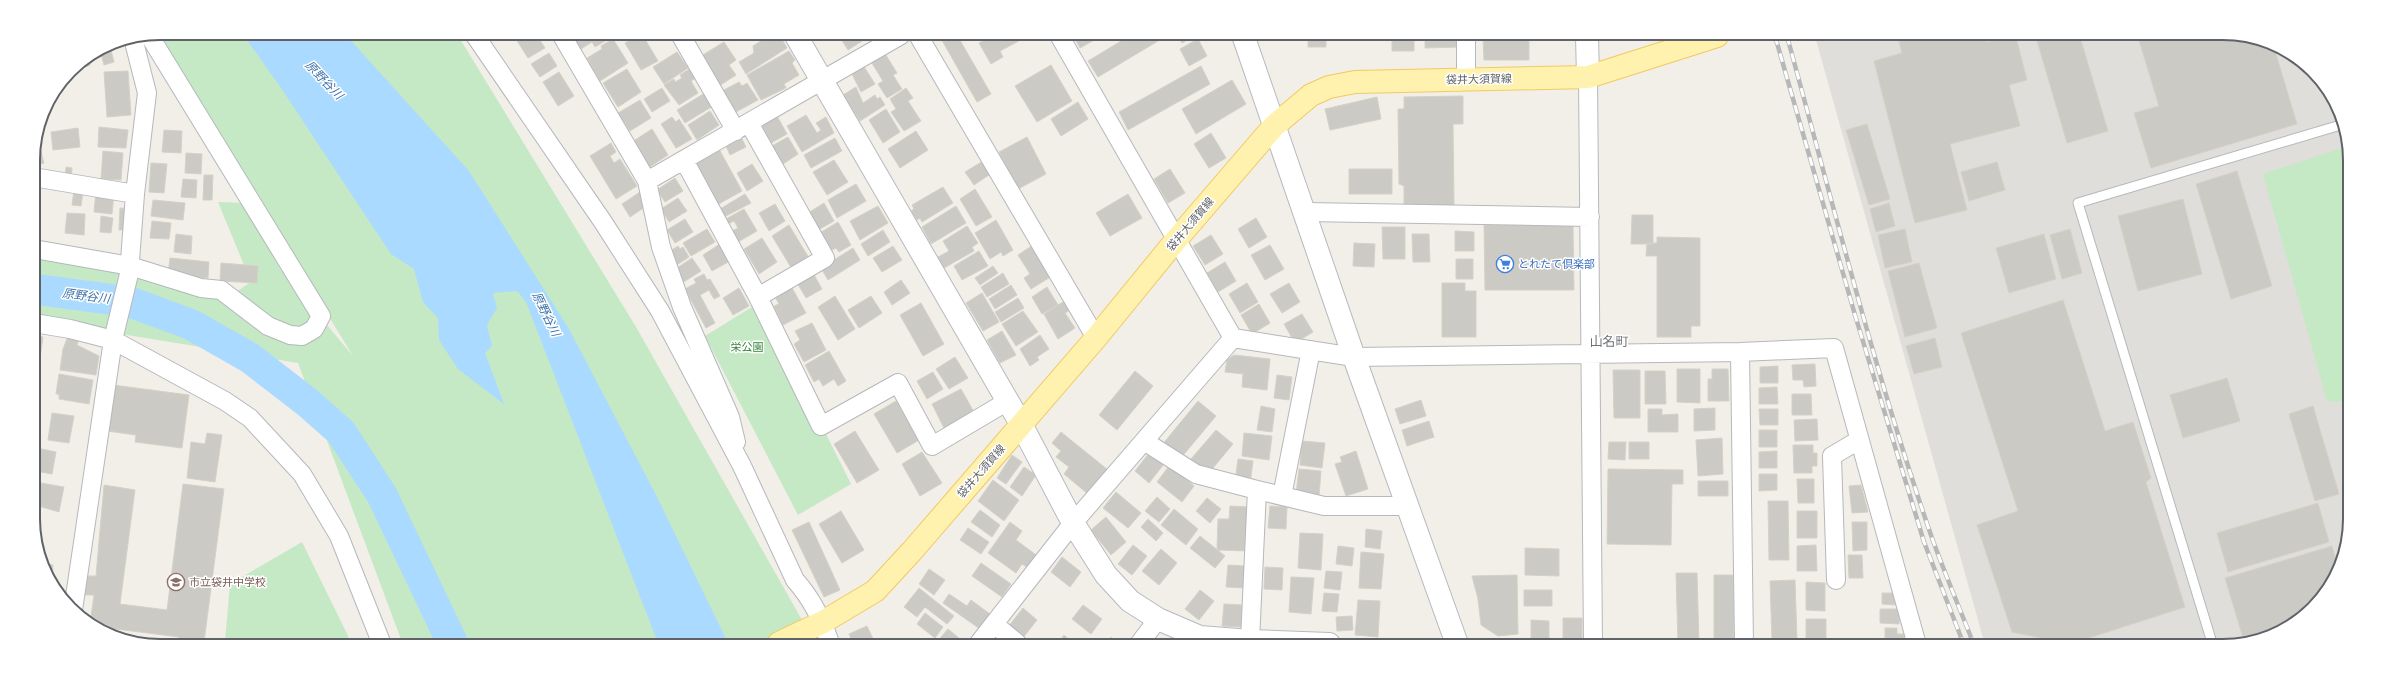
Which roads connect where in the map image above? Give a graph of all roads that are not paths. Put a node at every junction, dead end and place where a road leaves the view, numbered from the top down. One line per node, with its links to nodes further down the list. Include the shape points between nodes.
1 (152, 40): 28 (street, via 321,316 314,329 302,336 290,335 268,326 221,290 201,288)
2 (478, 40): 42 (street, via 603,222 660,311)
3 (564, 40): 22 (street)
4 (684, 40): 19 (street)
5 (798, 40): 16 (street)
6 (891, 40): 16 (street)
7 (922, 40): 32 (street)
8 (1062, 40): 26 (street)
9 (1246, 40): 17 (street)
10 (1466, 40): 15 (street)
11 (1587, 40): 14 (street)
12 (1704, 40): 14 (main road, 袋井大須賀線)
13 (134, 43): 23 (street, via 147,93)
14 (1588, 77): 15 (main road, 袋井大須賀線); 25 (street)
15 (1466, 80): 17 (main road, 袋井大須賀線, via 1355,82 1329,87 1311,95)
16 (822, 82): 19 (street); 38 (street)
17 (1274, 126): 24 (street); 26 (main road, 袋井大須賀線)
18 (2338, 126): 64 (lane, via 2078,203)
19 (742, 127): 20 (street); 29 (street, via 825,258)
20 (684, 160): 22 (street); 29 (street)
21 (40, 178): 23 (street)
22 (647, 182): 42 (street, via 664,255 682,307 730,417)
23 (135, 194): 28 (street)
24 (1306, 212): 25 (street); 37 (street)
25 (1590, 217): 36 (street)
26 (1176, 240): 32 (main road, 袋井大須賀線); 33 (street)
27 (40, 250): 28 (street)
28 (130, 270): 31 (street)
29 (758, 297): 38 (street, via 821,426 898,383 932,446)
30 (40, 324): 31 (street)
31 (114, 337): 48 (street); 52 (street, via 250,418 302,474 339,536)
32 (1096, 338): 39 (main road, 袋井大須賀線)
33 (1233, 338): 34 (street); 41 (street)
34 (1311, 350): 37 (street); 44 (street)
35 (1740, 352): 36 (street); 40 (street, via 1834,348); 62 (street)
36 (1592, 354): 37 (street); 61 (street)
37 (1354, 357): 45 (street)
38 (1008, 401): 39 (street)
39 (1021, 424): 46 (street); 50 (main road, 袋井大須賀線, via 875,591)
40 (1860, 440): 47 (street, via 1832,456); 63 (street)
41 (1144, 441): 43 (street, via 1196,474); 46 (street)
42 (742, 466): 50 (street, via 795,580 808,595)
43 (1257, 490): 44 (street); 59 (street)
44 (1282, 496): 45 (street, via 1324,506)
45 (1409, 506): 60 (street)
46 (1072, 523): 49 (street, via 1106,575 1130,601); 51 (street)
47 (1836, 580)
48 (74, 603)
49 (1158, 619): 57 (street); 58 (street, via 1200,637)
50 (823, 622): 53 (main road, 袋井大須賀線); 54 (street)
51 (994, 624): 55 (street); 56 (street)
52 (380, 639)
53 (787, 639)
54 (829, 639)
55 (982, 639)
56 (1012, 639)
57 (1143, 639)
58 (1223, 639)
59 (1257, 639)
60 (1455, 639)
61 (1593, 639)
62 (1744, 639)
63 (1915, 639)
64 (2211, 639)

